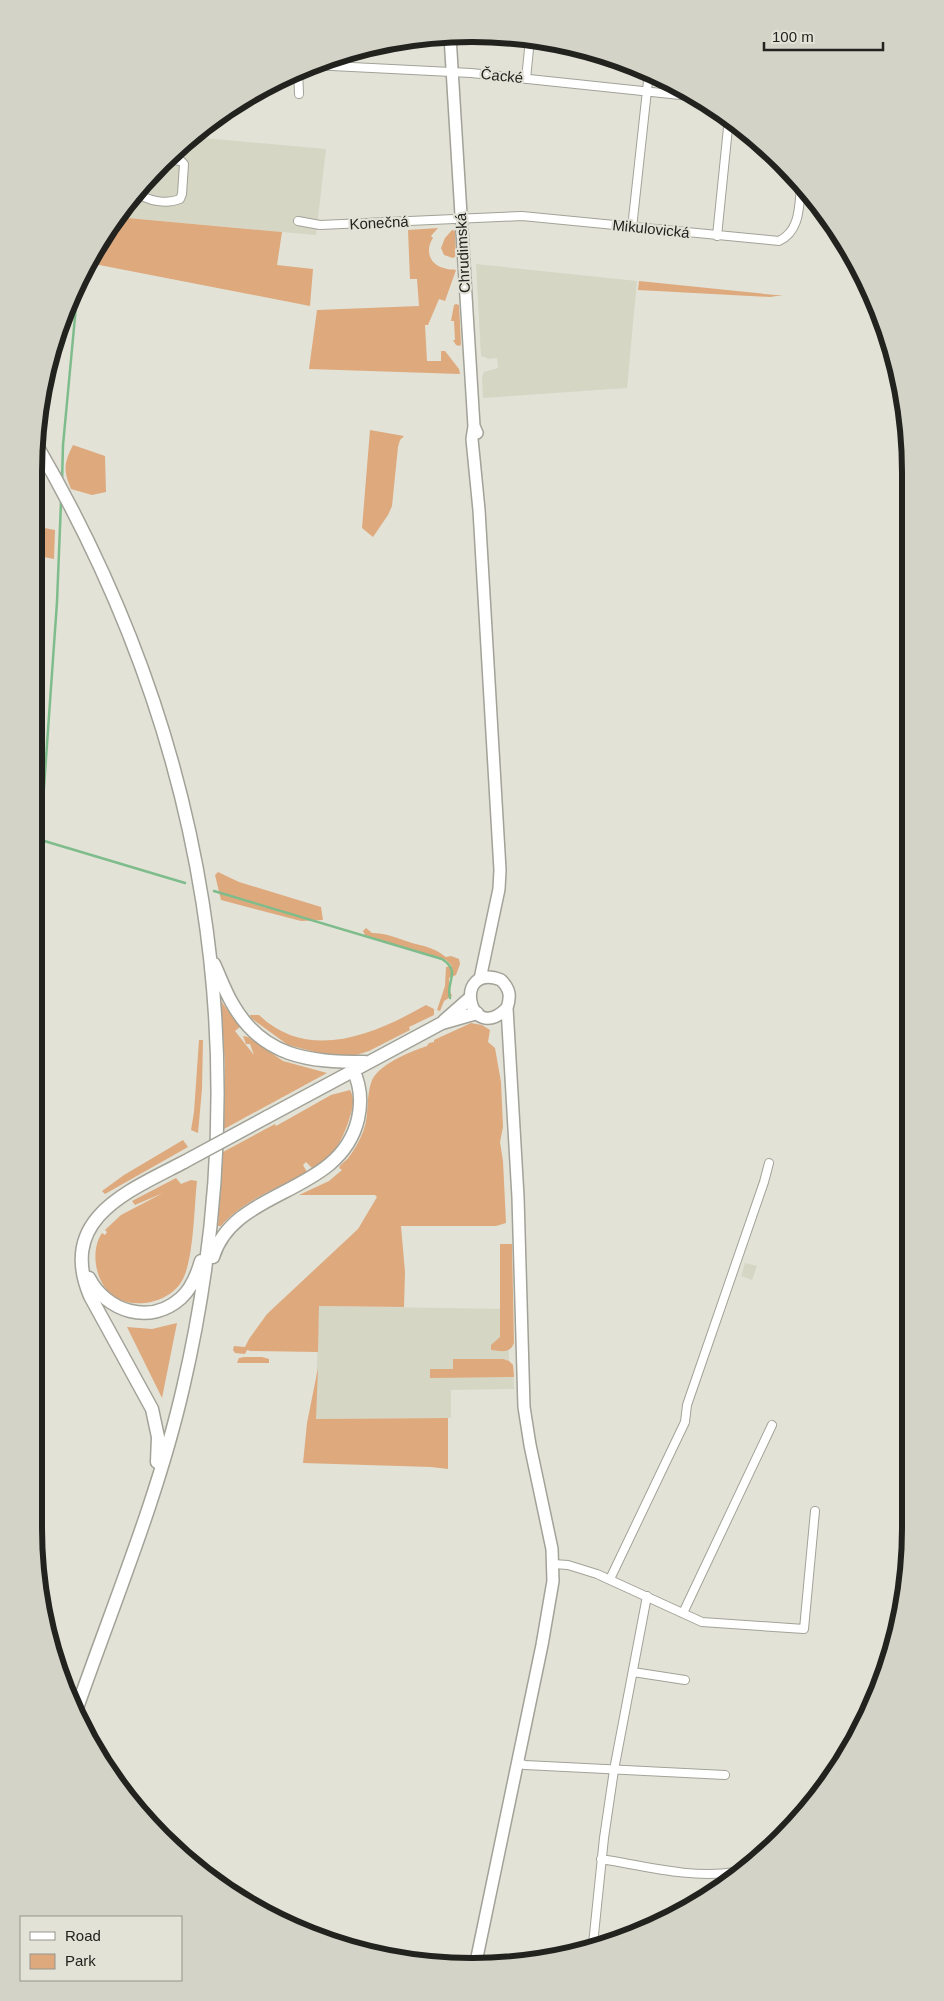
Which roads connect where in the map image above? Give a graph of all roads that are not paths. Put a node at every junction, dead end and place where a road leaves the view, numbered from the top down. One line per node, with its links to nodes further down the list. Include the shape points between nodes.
1 (451, 43): 4 (main road, Chrudimská)
2 (529, 46): 6 (street)
3 (331, 66): 4 (street, Čacké)
4 (453, 72): 6 (street, Čacké); 15 (main road, Chrudimská)
5 (298, 79): 9 (street)
6 (526, 79): 8 (street, Čacké)
7 (648, 81): 8 (street)
8 (647, 92): 10 (street, Čacké); 17 (street)
9 (299, 94)
10 (677, 95)
11 (728, 127): 18 (street)
12 (176, 161): 14 (street, via 184,164 180,199 171,202)
13 (800, 195): 18 (street, Mikulovická, via 796,224 786,238 770,241)
14 (143, 197)
15 (461, 218): 16 (street, Konečná, via 320,225); 17 (street, Mikulovická, via 522,216); 19 (main road, Chrudimská)
16 (298, 221)
17 (632, 228): 18 (street, Mikulovická)
18 (717, 236)
19 (474, 426): 21 (main road, via 472,440); 21 (main road, Chrudimská, via 479,441 481,470)
20 (43, 455): 23 (main road, via 118,603 147,678 191,836)
21 (479, 510): 22 (main road, via 500,870)
22 (487, 951): 24 (main road); 25 (main road)
23 (210, 956): 32 (main road, via 240,1016 266,1041 282,1051 316,1061); 35 (main road, via 218,1079)
24 (495, 977): 25 (main road); 27 (main road, via 509,991)
25 (480, 979): 26 (main road)
26 (469, 999): 28 (main road); 30 (main road)
27 (507, 1008): 29 (main road); 31 (main road)
28 (477, 1014): 29 (main road); 30 (main road)
29 (493, 1018): 31 (main road)
30 (442, 1023): 32 (main road)
31 (510, 1043): 41 (main road, via 524,1407)
32 (367, 1062): 33 (main road)
33 (352, 1070): 36 (main road, bridge, via 130,1191 105,1208 86,1234); 37 (main road, via 360,1087 361,1105 355,1129 346,1146 323,1170 232,1224 216,1246)
34 (769, 1163): 42 (street, via 687,1405 685,1422)
35 (211, 1229): 36 (main road, via 198,1272 188,1290 171,1306 153,1312 128,1311 109,1302 90,1281); 37 (main road)
36 (83, 1259): 39 (main road, via 84,1278 90,1296 155,1416 159,1443)
37 (202, 1293): 39 (main road, via 182,1390)
38 (772, 1425): 44 (street)
39 (152, 1494): 47 (main road)
40 (815, 1511): 44 (street, via 804,1629 702,1622)
41 (553, 1564): 42 (street, via 568,1565); 48 (main road, via 551,1601)
42 (610, 1579): 43 (street)
43 (647, 1596): 44 (street); 45 (street)
44 (684, 1614)
45 (633, 1672): 46 (street); 49 (street)
46 (685, 1680)
47 (80, 1703)
48 (517, 1763): 49 (street); 54 (main road)
49 (614, 1770): 50 (street); 51 (street)
50 (725, 1775)
51 (601, 1859): 52 (street, via 682,1873); 53 (street)
52 (729, 1873)
53 (593, 1941)
54 (477, 1958)

